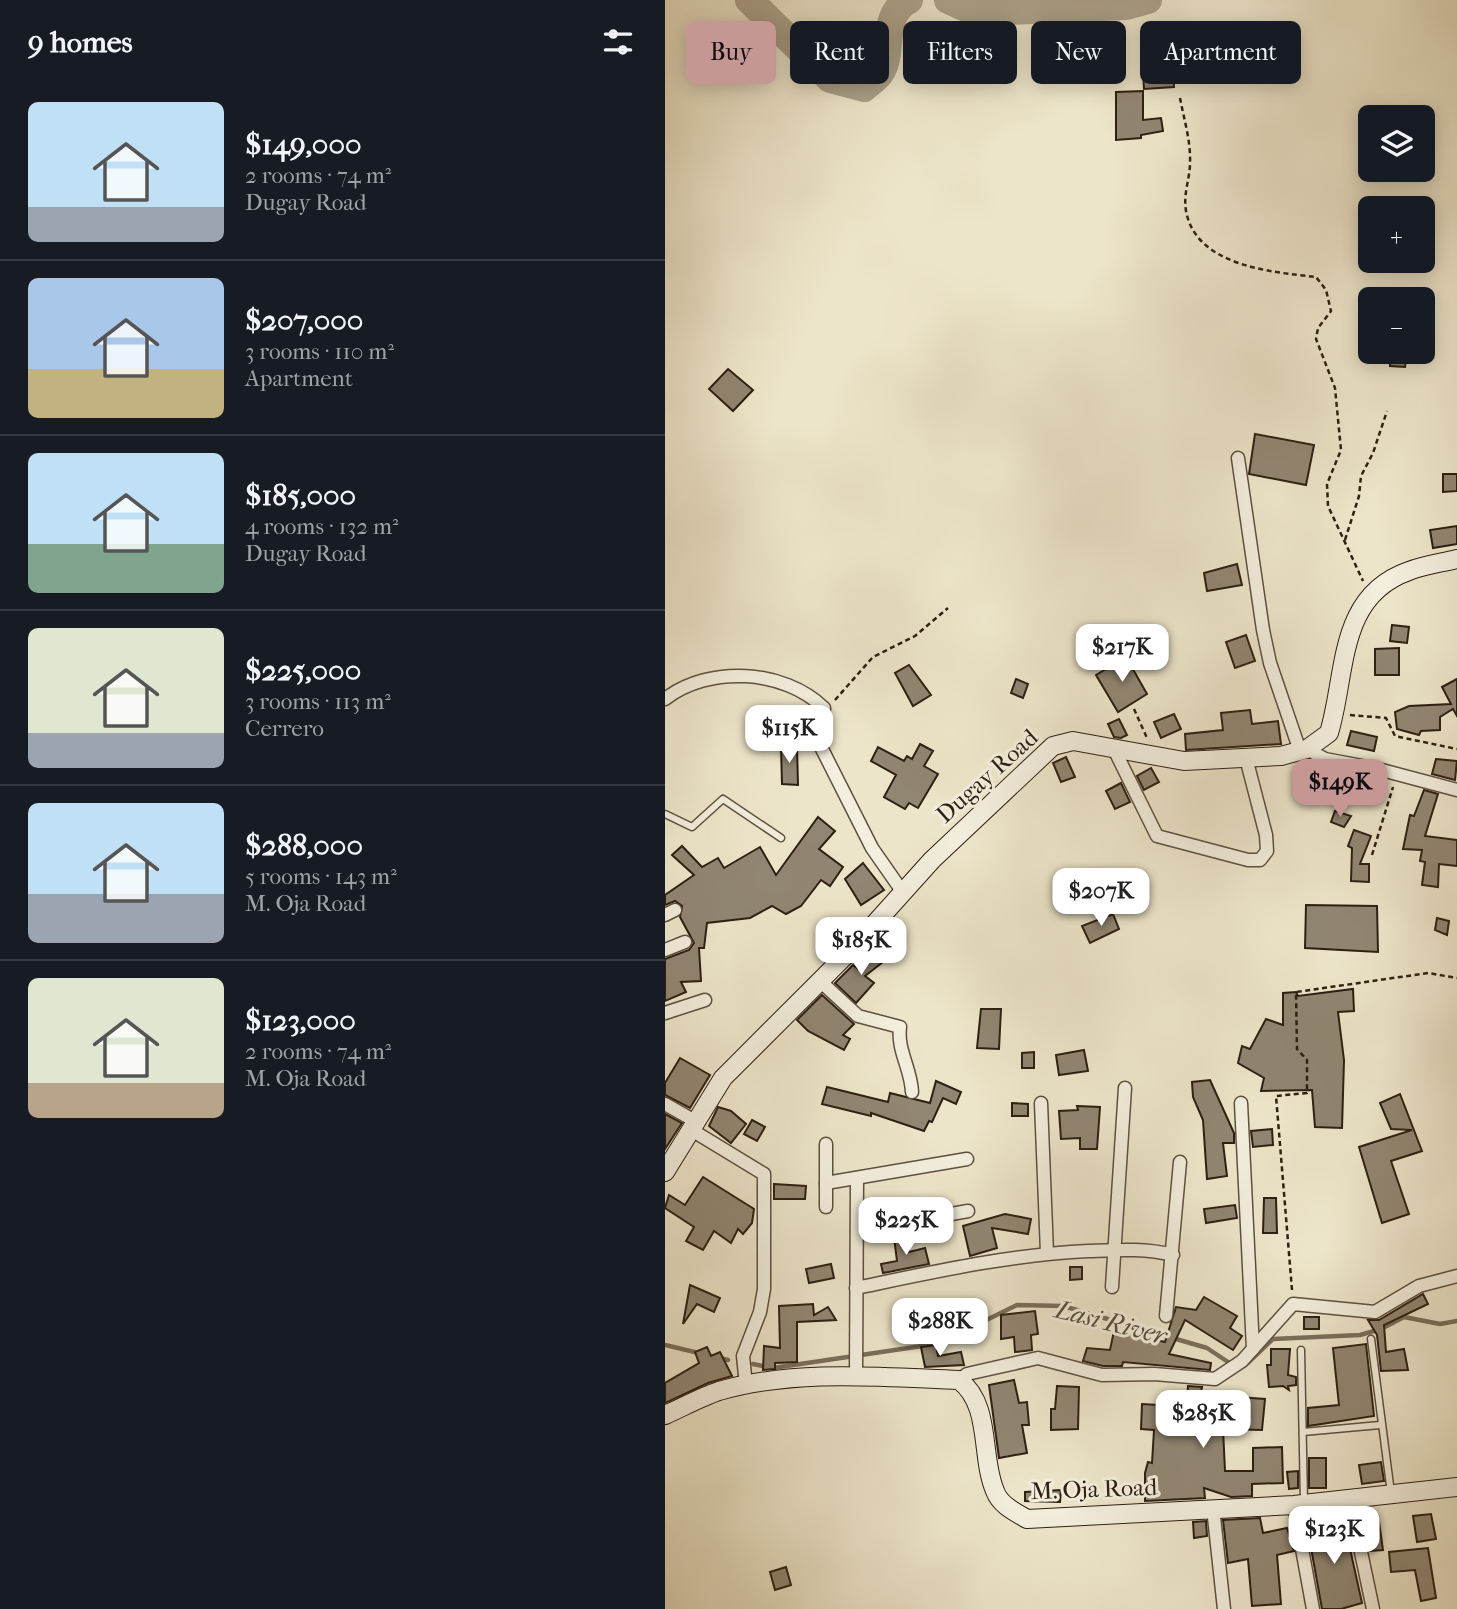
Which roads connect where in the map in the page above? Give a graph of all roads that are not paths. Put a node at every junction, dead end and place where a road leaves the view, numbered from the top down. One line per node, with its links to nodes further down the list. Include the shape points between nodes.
1 (1238, 458): 5 (street, via 1270,663)
2 (1457, 559): 5 (street, via 1408,571 1381,585 1370,597 1353,619 1329,733)
3 (665, 699): 10 (street, via 684,685 713,677 781,682 807,691 824,708 821,747 871,848)
4 (1113, 747): 6 (street, Dugay Road, via 1184,761); 6 (street, via 1157,836 1260,860 1267,850 1266,835); 10 (street, Dugay Road, via 1073,741 1053,746)
5 (1303, 750): 6 (street, Dugay Road); 7 (street)
6 (1245, 758)
7 (1457, 790)
8 (665, 814): 9 (lane, via 692,827 723,799)
9 (781, 838)
10 (902, 891): 13 (street, Dugay Road)
11 (685, 942): 12 (street)
12 (665, 950)
13 (820, 981): 17 (street, via 858,1016 900,1027 898,1044 911,1074); 21 (street, Dugay Road, via 723,1078)
14 (705, 1000): 15 (street)
15 (665, 1013)
16 (1125, 1088): 31 (street)
17 (912, 1092)
18 (1041, 1103): 32 (street)
19 (1241, 1103): 39 (street)
20 (665, 1104): 21 (street)
21 (693, 1125): 25 (street, Dugay Road); 43 (street, via 764,1174 764,1289 743,1356)
22 (826, 1144): 27 (street)
23 (967, 1159): 26 (street)
24 (1180, 1162): 33 (street)
25 (665, 1172)
26 (857, 1178): 27 (street); 30 (street)
27 (826, 1183): 28 (street)
28 (826, 1207)
29 (968, 1211): 30 (street)
30 (857, 1231): 36 (street)
31 (1115, 1250): 32 (street); 33 (street, via 1147,1248); 35 (street)
32 (1047, 1253): 36 (street, via 979,1262)
33 (1173, 1255): 37 (street)
34 (1457, 1276): 39 (street, via 1419,1286 1375,1312 1293,1304)
35 (1112, 1287)
36 (856, 1289): 41 (street)
37 (1166, 1316)
38 (1371, 1339): 45 (lane)
39 (1253, 1349): 42 (street, via 1215,1379 1102,1375 1038,1358 967,1374)
40 (1301, 1350): 46 (lane)
41 (856, 1377): 42 (street); 43 (street)
42 (959, 1380): 51 (street, M. Oja Road, via 976,1396 995,1493 1027,1519)
43 (745, 1385): 44 (street, via 716,1392)
44 (665, 1415)
45 (1380, 1425): 46 (lane); 48 (lane)
46 (1303, 1432): 50 (lane)
47 (1457, 1487): 48 (street, M. Oja Road)
48 (1392, 1496): 49 (street, M. Oja Road)
49 (1350, 1500): 50 (street, M. Oja Road); 54 (street)
50 (1299, 1505): 51 (street, M. Oja Road); 53 (street)
51 (1213, 1508): 52 (street)
52 (1224, 1609)
53 (1313, 1609)
54 (1373, 1609)

